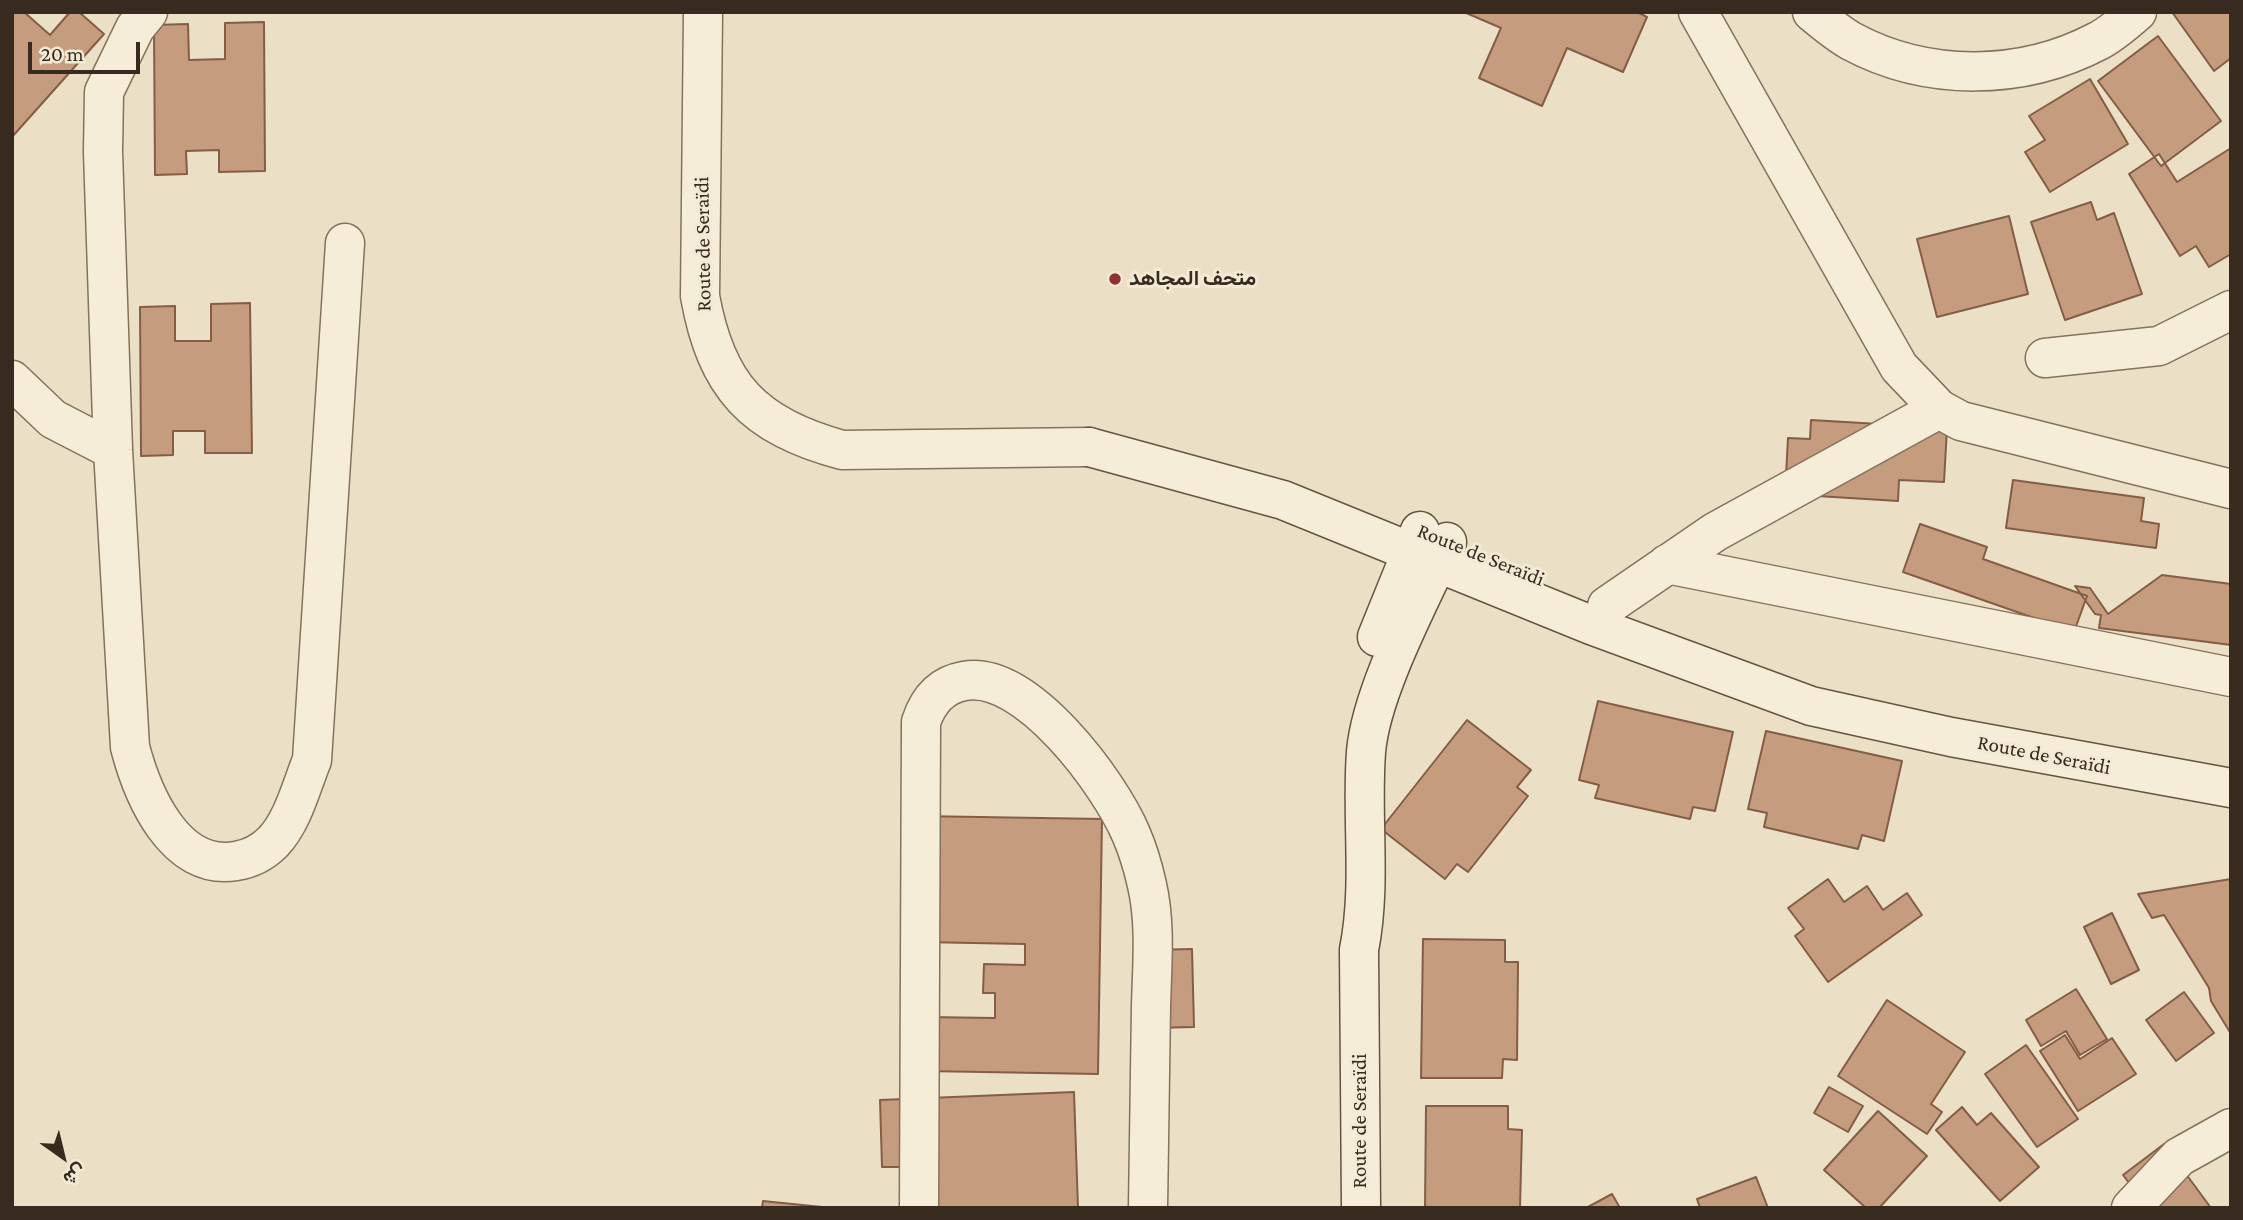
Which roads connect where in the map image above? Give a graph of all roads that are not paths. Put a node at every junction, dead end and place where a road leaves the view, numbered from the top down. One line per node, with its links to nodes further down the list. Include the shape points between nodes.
1 (148, 12): 11 (street, via 135,28 104,92)
2 (703, 12): 13 (street, Route de Seraïdi, via 699,296 706,333 721,368 743,398 772,423 806,440 842,450 1089,447 1182,452 1238,462 1291,480)
3 (1698, 12): 10 (street, via 1899,367)
4 (1812, 12): 5 (street, via 1850,40 1894,59 1940,69 1995,72 2050,62 2100,40)
5 (2137, 12)
6 (345, 243): 11 (street, via 312,760 281,832 245,860 214,862 186,850 160,820 140,785 130,747)
7 (2231, 310): 8 (street, via 2159,346)
8 (2045, 358)
9 (12, 380): 11 (street, via 53,419)
10 (1939, 409): 12 (street, via 1961,421); 14 (street, via 1715,532)
11 (113, 450)
12 (2231, 489)
13 (1429, 546): 15 (street, Route de Seraïdi); 17 (street, Route de Seraïdi, via 1591,625 1802,704); 22 (street, Route de Seraïdi, via 1354,694 1342,755 1347,905 1359,950)
14 (1667, 564): 15 (street); 16 (street)
15 (1607, 606): 17 (street, Route de Seraïdi, via 1810,688)
16 (2231, 677)
17 (1858, 717): 18 (street, Route de Seraïdi)
18 (2231, 788)
19 (2231, 1128): 23 (street, via 2179,1157)
20 (919, 1208): 21 (street, via 921,722 934,697 951,685 972,680 1024,697 1052,722 1116,806 1141,860 1152,934)
21 (1148, 1208)
22 (1361, 1208)
23 (2131, 1208)

